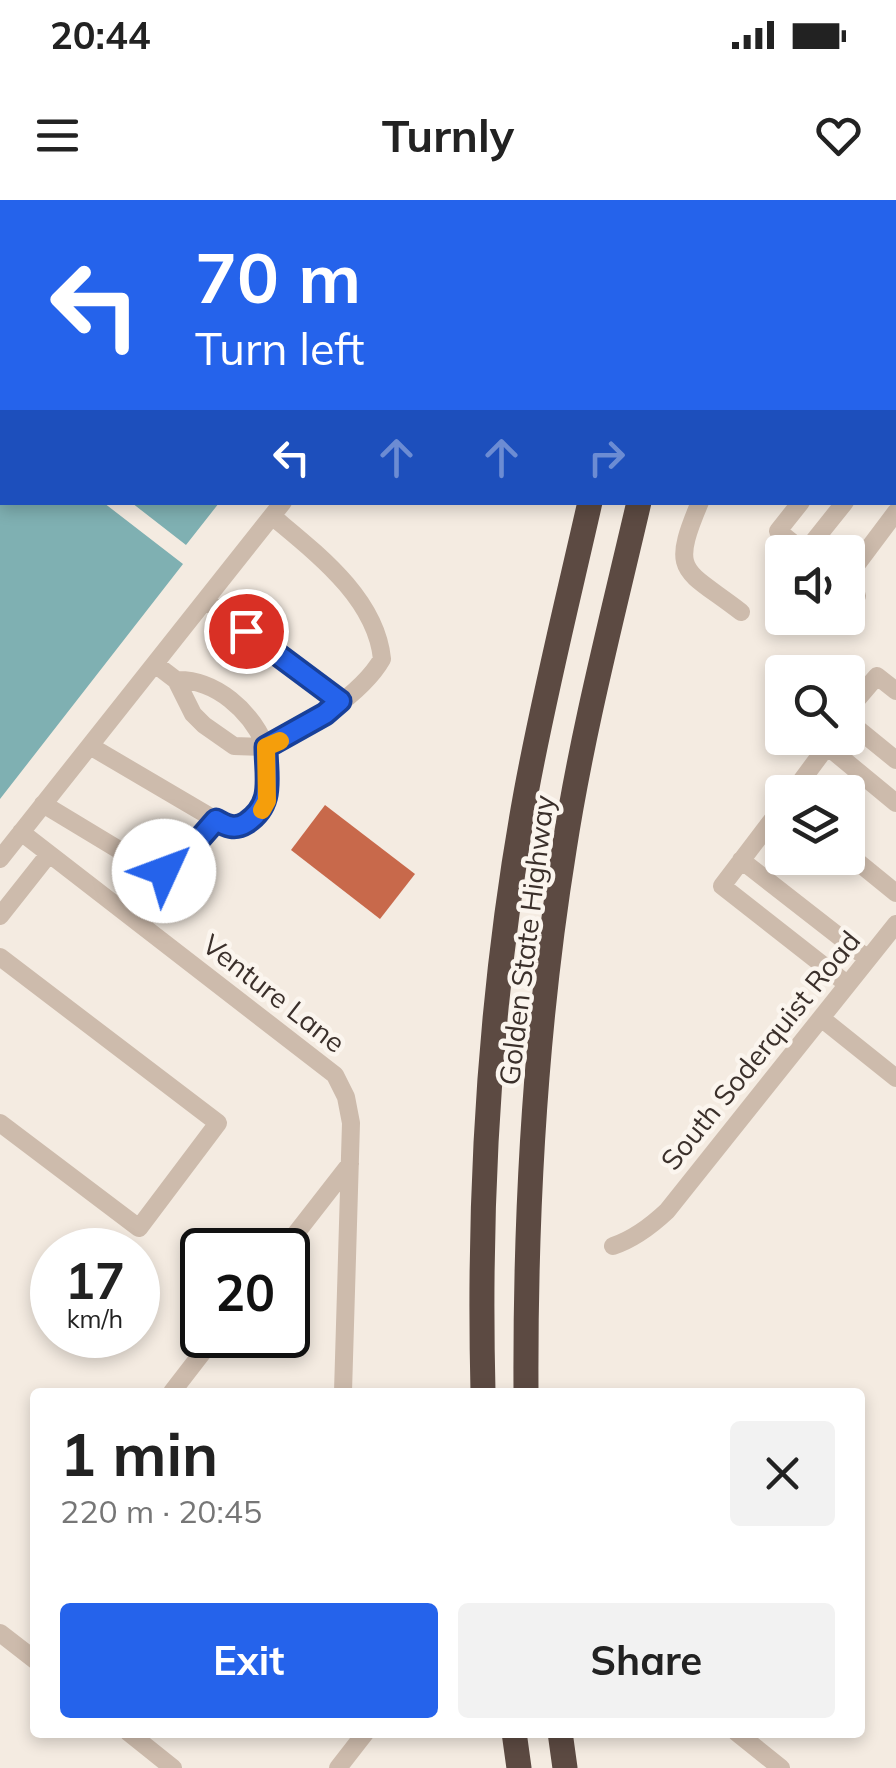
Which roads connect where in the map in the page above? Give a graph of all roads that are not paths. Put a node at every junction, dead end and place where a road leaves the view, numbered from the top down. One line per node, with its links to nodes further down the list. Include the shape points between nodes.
1 (589, 505): 47 (highway, Golden State Highway, via 526,795 500,979 484,1198)
2 (638, 505): 48 (highway, Golden State Highway, via 581,752 550,948 529,1224)
3 (699, 505): 12 (street, via 682,560)
4 (799, 505): 8 (street, via 778,530)
5 (843, 505): 9 (street)
6 (278, 509): 11 (street); 17 (street, via 373,621 382,659)
7 (896, 512): 10 (street)
8 (784, 535)
9 (819, 535)
10 (865, 553)
11 (206, 600): 13 (street); 17 (street)
12 (741, 612)
13 (155, 664): 14 (street); 19 (street)
14 (176, 680): 20 (street, via 196,680 225,696 249,716); 20 (street, via 204,725 234,746)
15 (865, 690): 16 (street, via 877,676)
16 (896, 690)
17 (340, 701): 20 (street)
18 (865, 735): 22 (street)
19 (90, 746): 24 (street); 25 (street)
20 (266, 747): 25 (street, via 267,801 261,813 240,827)
21 (844, 755): 23 (street)
22 (896, 760)
23 (896, 803)
24 (44, 804): 25 (street, via 164,871); 27 (street)
25 (216, 820)
26 (765, 829): 30 (street)
27 (21, 832): 28 (street, Venture Lane); 29 (street)
28 (49, 854): 33 (street); 41 (street, Venture Lane, via 336,1075 351,1122)
29 (0, 860)
30 (741, 860): 36 (street); 37 (street, via 722,886)
31 (865, 868): 32 (street)
32 (896, 893)
33 (0, 916)
34 (896, 924): 36 (street, South Soderquist Road)
35 (0, 956): 40 (street, via 218,1123 140,1228)
36 (868, 959): 37 (street, South Soderquist Road)
37 (847, 984): 38 (street, South Soderquist Road)
38 (821, 1018): 39 (street); 43 (street, South Soderquist Road, via 668,1210)
39 (896, 1078)
40 (0, 1123)
41 (350, 1164): 42 (street); 46 (street, Venture Lane)
42 (300, 1228)
43 (613, 1246)
44 (198, 1358): 45 (street)
45 (175, 1388)
46 (343, 1388)
47 (483, 1388)
48 (526, 1388)
49 (0, 1633): 50 (street)
50 (30, 1656)
51 (144, 1738): 56 (street)
52 (361, 1738): 57 (street)
53 (515, 1738): 58 (highway)
54 (561, 1738): 59 (highway)
55 (744, 1738): 60 (street)
56 (173, 1768)
57 (338, 1768)
58 (520, 1768)
59 (565, 1768)
60 (782, 1768)

